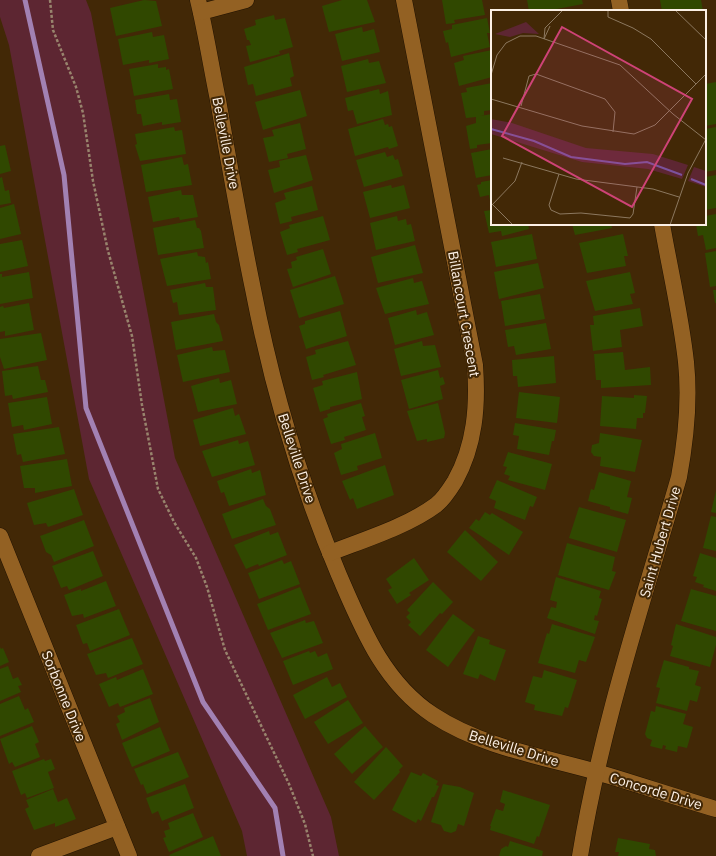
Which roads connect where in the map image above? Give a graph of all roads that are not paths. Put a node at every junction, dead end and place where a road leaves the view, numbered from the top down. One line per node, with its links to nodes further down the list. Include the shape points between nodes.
1 (246, 0): 4 (street)
2 (404, 0): 8 (street, Billancourt Crescent, via 474,366 477,389 475,414 466,459 449,490 437,504 419,516)
3 (619, 0): 5 (street)
4 (199, 6): 8 (street, Belleville Drive, via 253,291 273,379 297,462)
5 (621, 10)
6 (662, 225): 9 (street, Saint Hubert Drive, via 686,362 688,397 684,453)
7 (0, 536): 11 (street, Sorbonne Drive)
8 (330, 553): 9 (street, Belleville Drive, via 379,660 397,685 414,701 455,729 484,741)
9 (596, 772): 10 (street, Concorde Drive); 14 (street, Saint Hubert Drive)
10 (716, 809)
11 (117, 827): 12 (street); 13 (street, Sorbonne Drive)
12 (39, 856)
13 (129, 856)
14 (580, 856)

